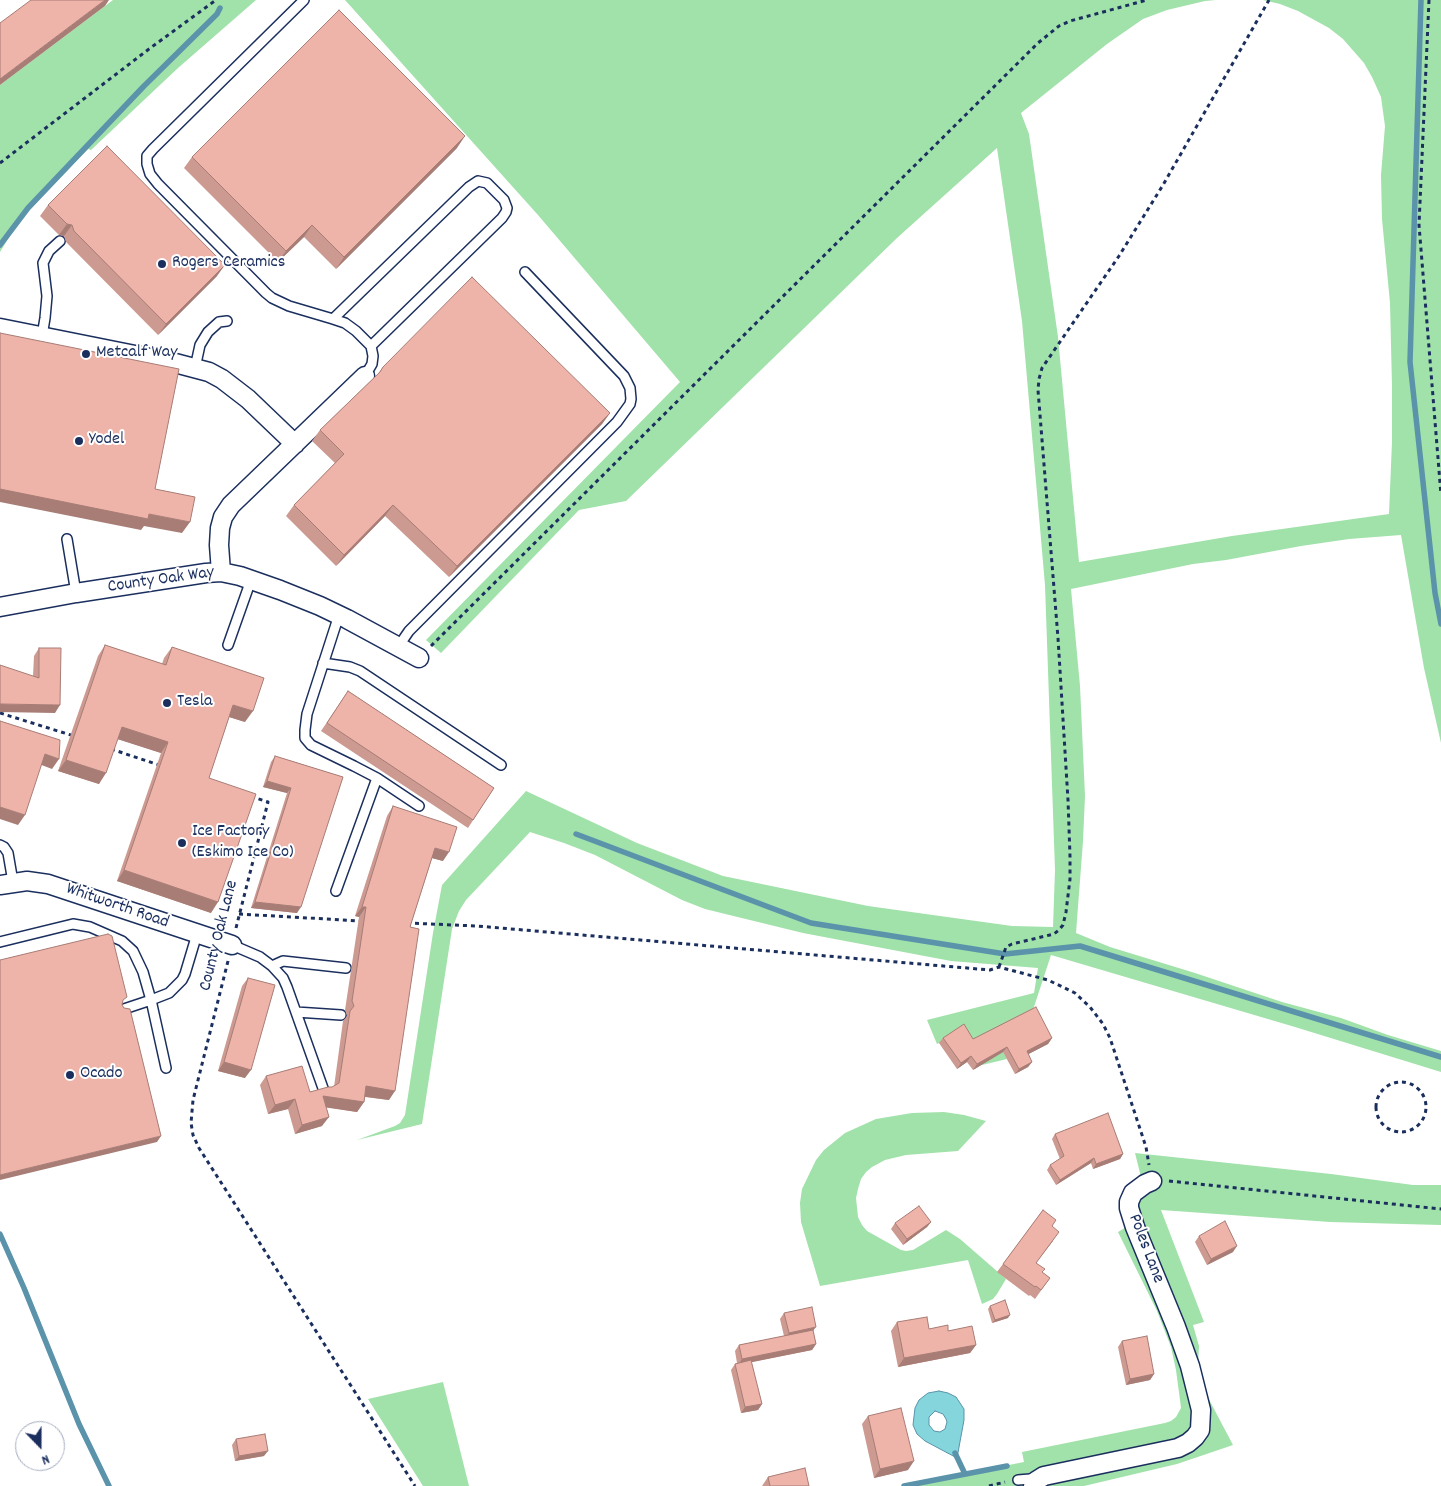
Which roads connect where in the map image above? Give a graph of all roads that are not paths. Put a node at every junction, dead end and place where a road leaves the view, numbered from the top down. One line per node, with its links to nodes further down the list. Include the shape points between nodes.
1 (304, 0): 4 (lane, via 153,148 146,164 158,184 272,298)
2 (60, 241): 7 (lane, via 49,251 43,263 47,296)
3 (525, 272): 19 (lane, via 624,376 630,388 630,404 617,422 409,631)
4 (333, 319): 8 (lane, via 345,323); 8 (lane, via 468,188 478,181 487,182 506,203 502,218)
5 (227, 321): 9 (lane, via 219,322 208,332 200,345)
6 (0, 328): 7 (street)
7 (42, 336): 9 (street)
8 (371, 346): 10 (lane, via 372,364)
9 (195, 368): 11 (street, via 228,383)
10 (365, 376): 11 (street)
11 (295, 444): 13 (street, via 226,512 219,535)
12 (67, 540): 15 (lane)
13 (221, 572): 14 (street, County Oak Way); 15 (street, County Oak Way)
14 (251, 580): 17 (street, County Oak Way); 18 (lane)
15 (76, 593): 16 (street, County Oak Way)
16 (0, 607)
17 (340, 615): 19 (street, County Oak Way); 21 (lane)
18 (228, 644)
19 (398, 647): 20 (street, County Oak Way)
20 (419, 658)
21 (323, 663): 22 (lane, via 360,671); 23 (lane, via 306,720 306,740)
22 (501, 765)
23 (377, 778): 24 (lane); 27 (lane)
24 (419, 806)
25 (0, 845): 26 (lane, via 8,853)
26 (6, 884): 28 (street, Whitworth Road, via 34,881 57,886)
27 (336, 891)
28 (197, 934): 30 (street, Whitworth Road); 33 (lane, via 182,980 169,993)
29 (0, 942): 33 (lane, via 73,924 90,927 122,940 133,951)
30 (232, 946): 31 (lane, via 260,957)
31 (272, 966): 32 (lane, via 283,961); 35 (lane, via 286,983)
32 (346, 968)
33 (151, 1000): 34 (lane); 37 (lane)
34 (124, 1009)
35 (296, 1012): 36 (lane); 38 (lane)
36 (341, 1015)
37 (166, 1068)
38 (324, 1091)
39 (1152, 1181): 40 (street, Poles Lane, via 1133,1193 1129,1208 1190,1366 1201,1410 1200,1430 1188,1443 1173,1450 1044,1476)
40 (1029, 1482)

